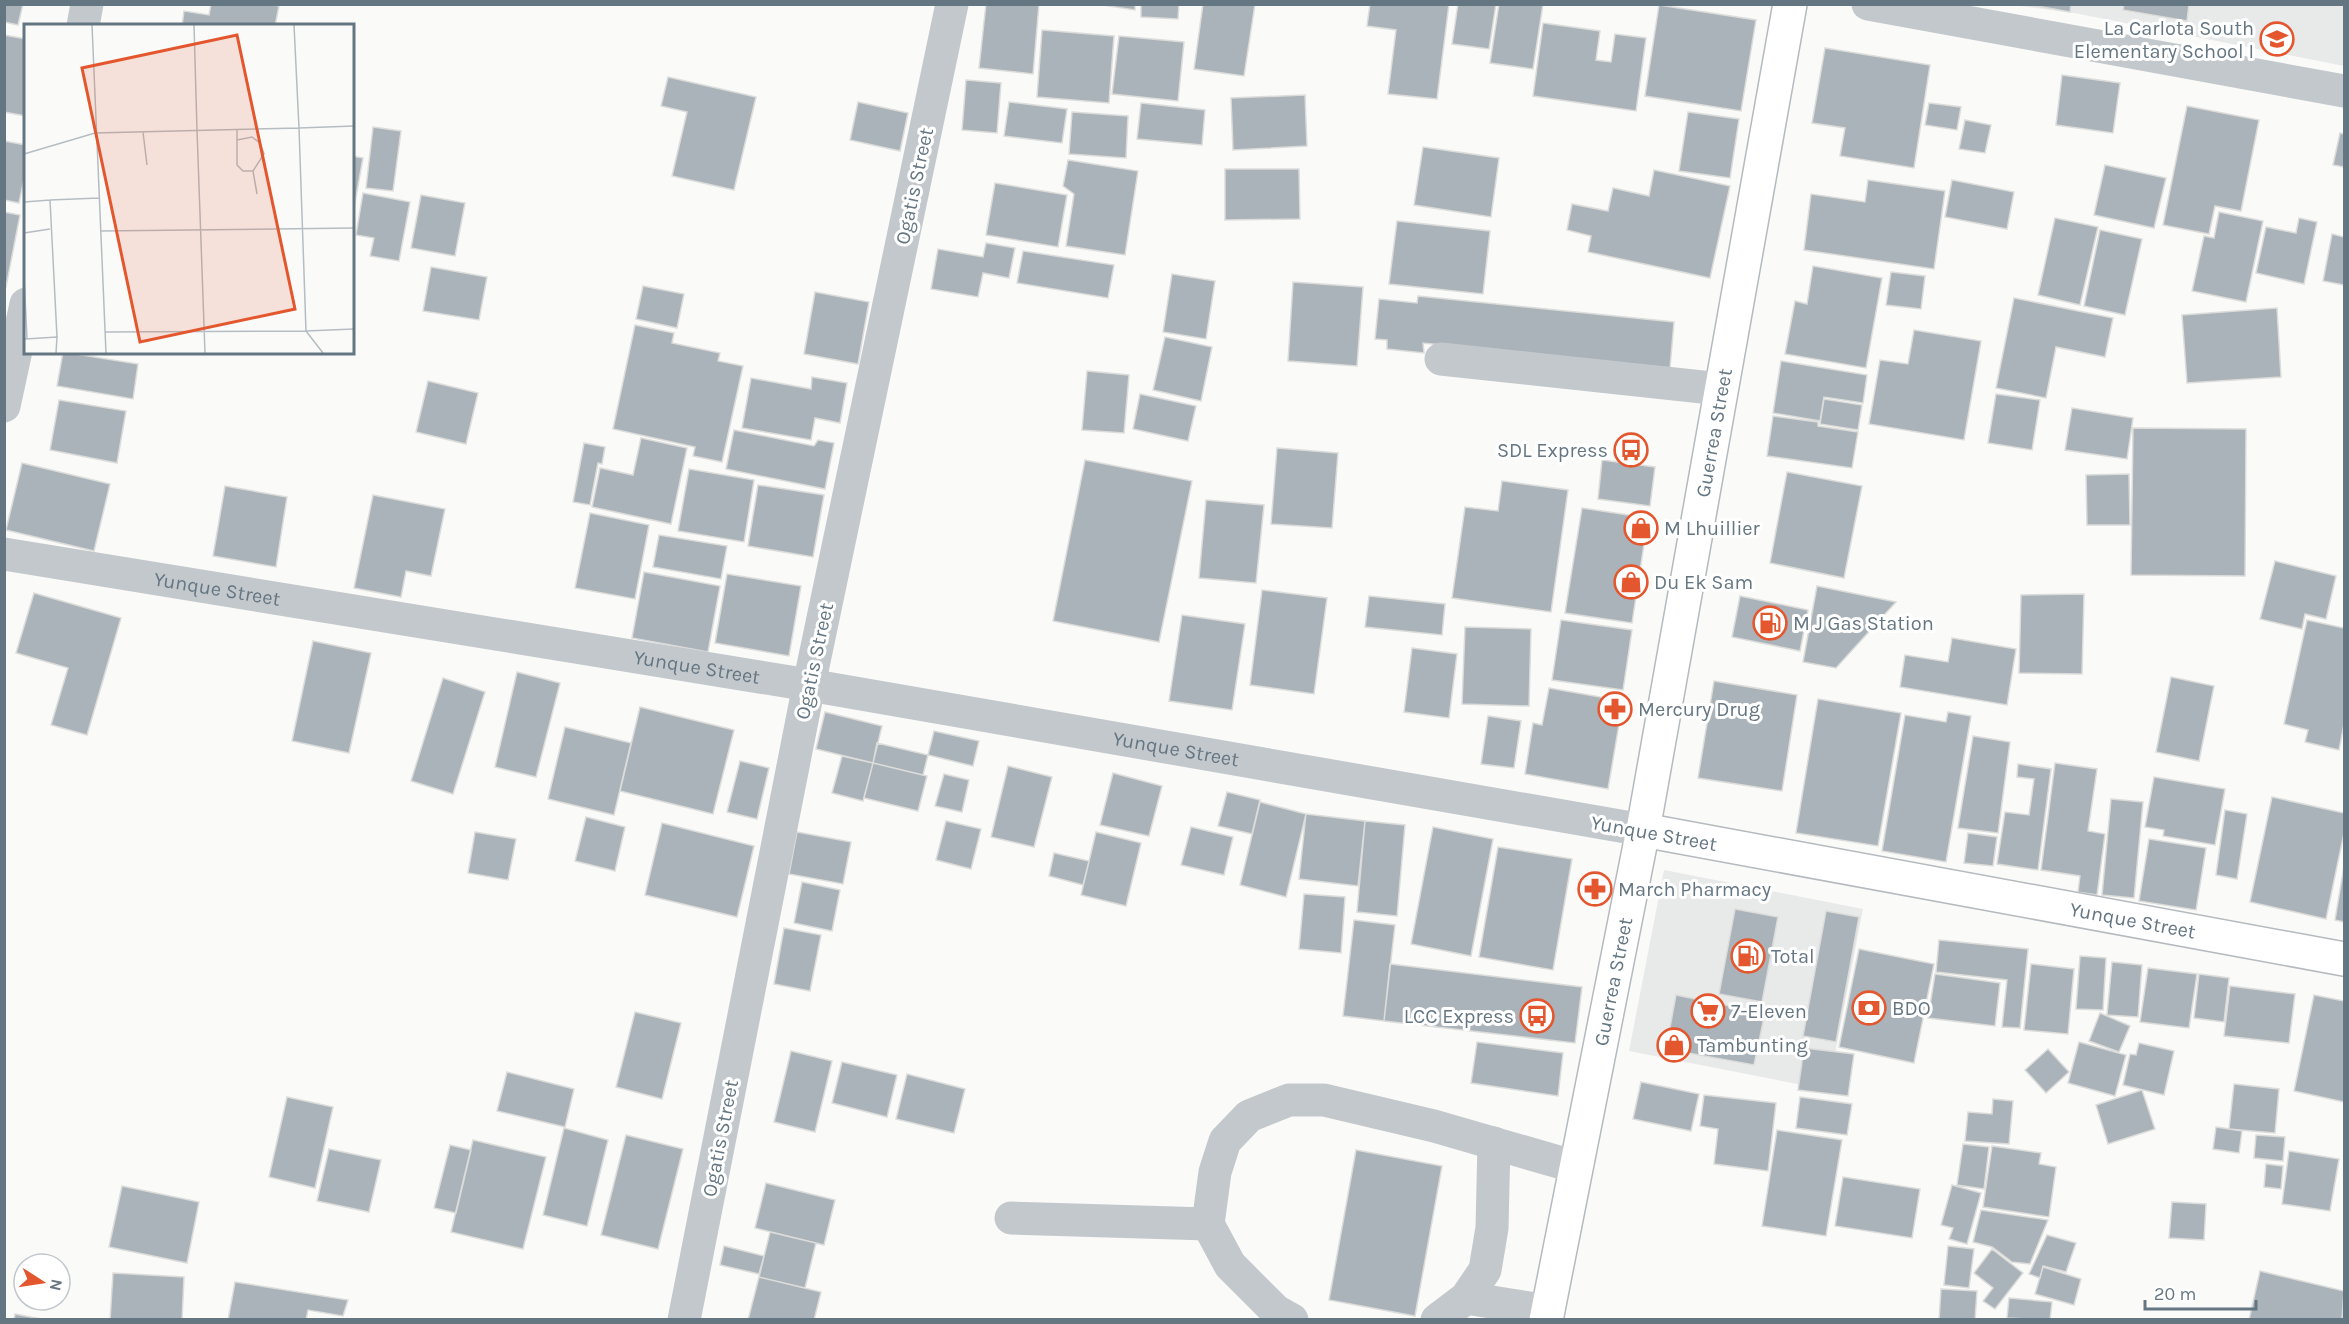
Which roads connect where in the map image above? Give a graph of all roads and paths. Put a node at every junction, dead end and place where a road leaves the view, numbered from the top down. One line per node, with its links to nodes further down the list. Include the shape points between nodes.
1 (87, 4): 5 (street)
2 (952, 4): 12 (street, Ogatis Street)
3 (1790, 4): 9 (main road, Guerrea Street)
4 (1868, 4): 6 (street)
5 (83, 24)
6 (2344, 91)
7 (24, 313): 10 (street)
8 (1441, 359): 9 (street)
9 (1721, 389): 13 (main road, Guerrea Street)
10 (4, 406)
11 (4, 554): 12 (street, Yunque Street)
12 (809, 685): 13 (street, Yunque Street); 21 (street, Ogatis Street)
13 (1643, 830): 14 (main road, Yunque Street); 16 (main road, Guerrea Street)
14 (2344, 959)
15 (1494, 1143): 16 (street); 18 (street, via 1324,1100 1289,1100 1250,1116 1226,1141 1215,1172); 19 (street, via 1492,1228 1485,1270)
16 (1576, 1167): 20 (main road, Guerrea Street)
17 (1011, 1218): 18 (street)
18 (1208, 1224): 22 (street, via 1230,1265 1276,1311)
19 (1466, 1298): 20 (street); 23 (street)
20 (1547, 1315)
21 (684, 1320)
22 (1292, 1320)
23 (1437, 1320)

